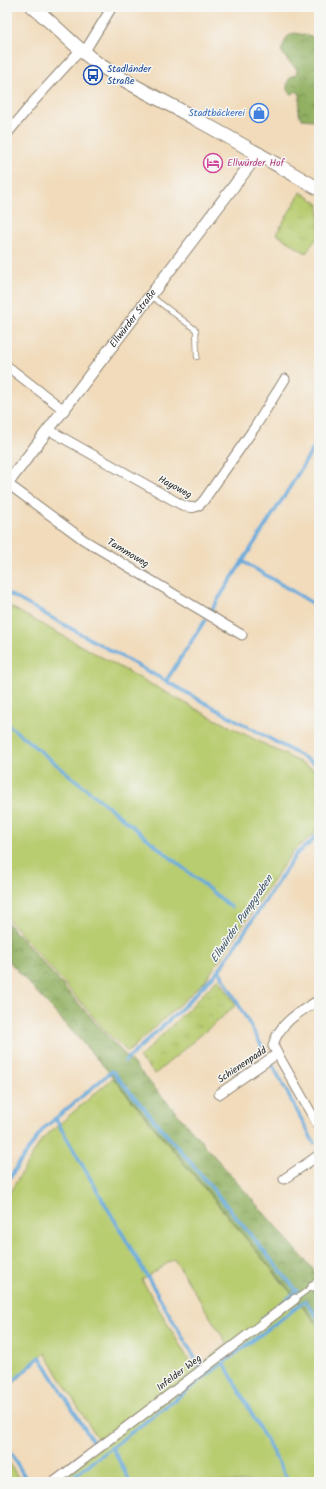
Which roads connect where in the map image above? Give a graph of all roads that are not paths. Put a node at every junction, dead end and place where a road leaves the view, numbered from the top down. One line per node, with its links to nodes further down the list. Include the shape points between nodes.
1 (33, 7): 4 (main road)
2 (44, 7): 4 (main road)
3 (112, 7): 5 (street, via 88,46)
4 (54, 24): 5 (main road)
5 (81, 51): 6 (street); 7 (main road, via 135,86)
6 (7, 134)
7 (259, 153): 8 (main road); 9 (street, Ellwürder Straße)
8 (319, 189)
9 (151, 296): 10 (lane, via 196,330); 13 (street, Ellwürder Straße)
10 (197, 357)
11 (7, 366): 13 (street)
12 (285, 379): 14 (street, Hayoweg, via 200,506 195,508 182,505)
13 (64, 410): 14 (street, Ellwürder Straße)
14 (49, 430): 15 (street, Ellwürder Straße)
15 (7, 484): 16 (street, Tammoweg, via 84,540)
16 (242, 635)
17 (319, 1000): 18 (street, via 296,1014 281,1028 273,1046)
18 (277, 1054): 19 (street, Schienenpadd); 20 (street)
19 (219, 1094)
20 (319, 1127)
21 (319, 1156): 22 (street)
22 (284, 1179)
23 (316, 1284): 24 (lane, Infelder Weg)
24 (295, 1299): 25 (street, Infelder Weg)
25 (54, 1482)

